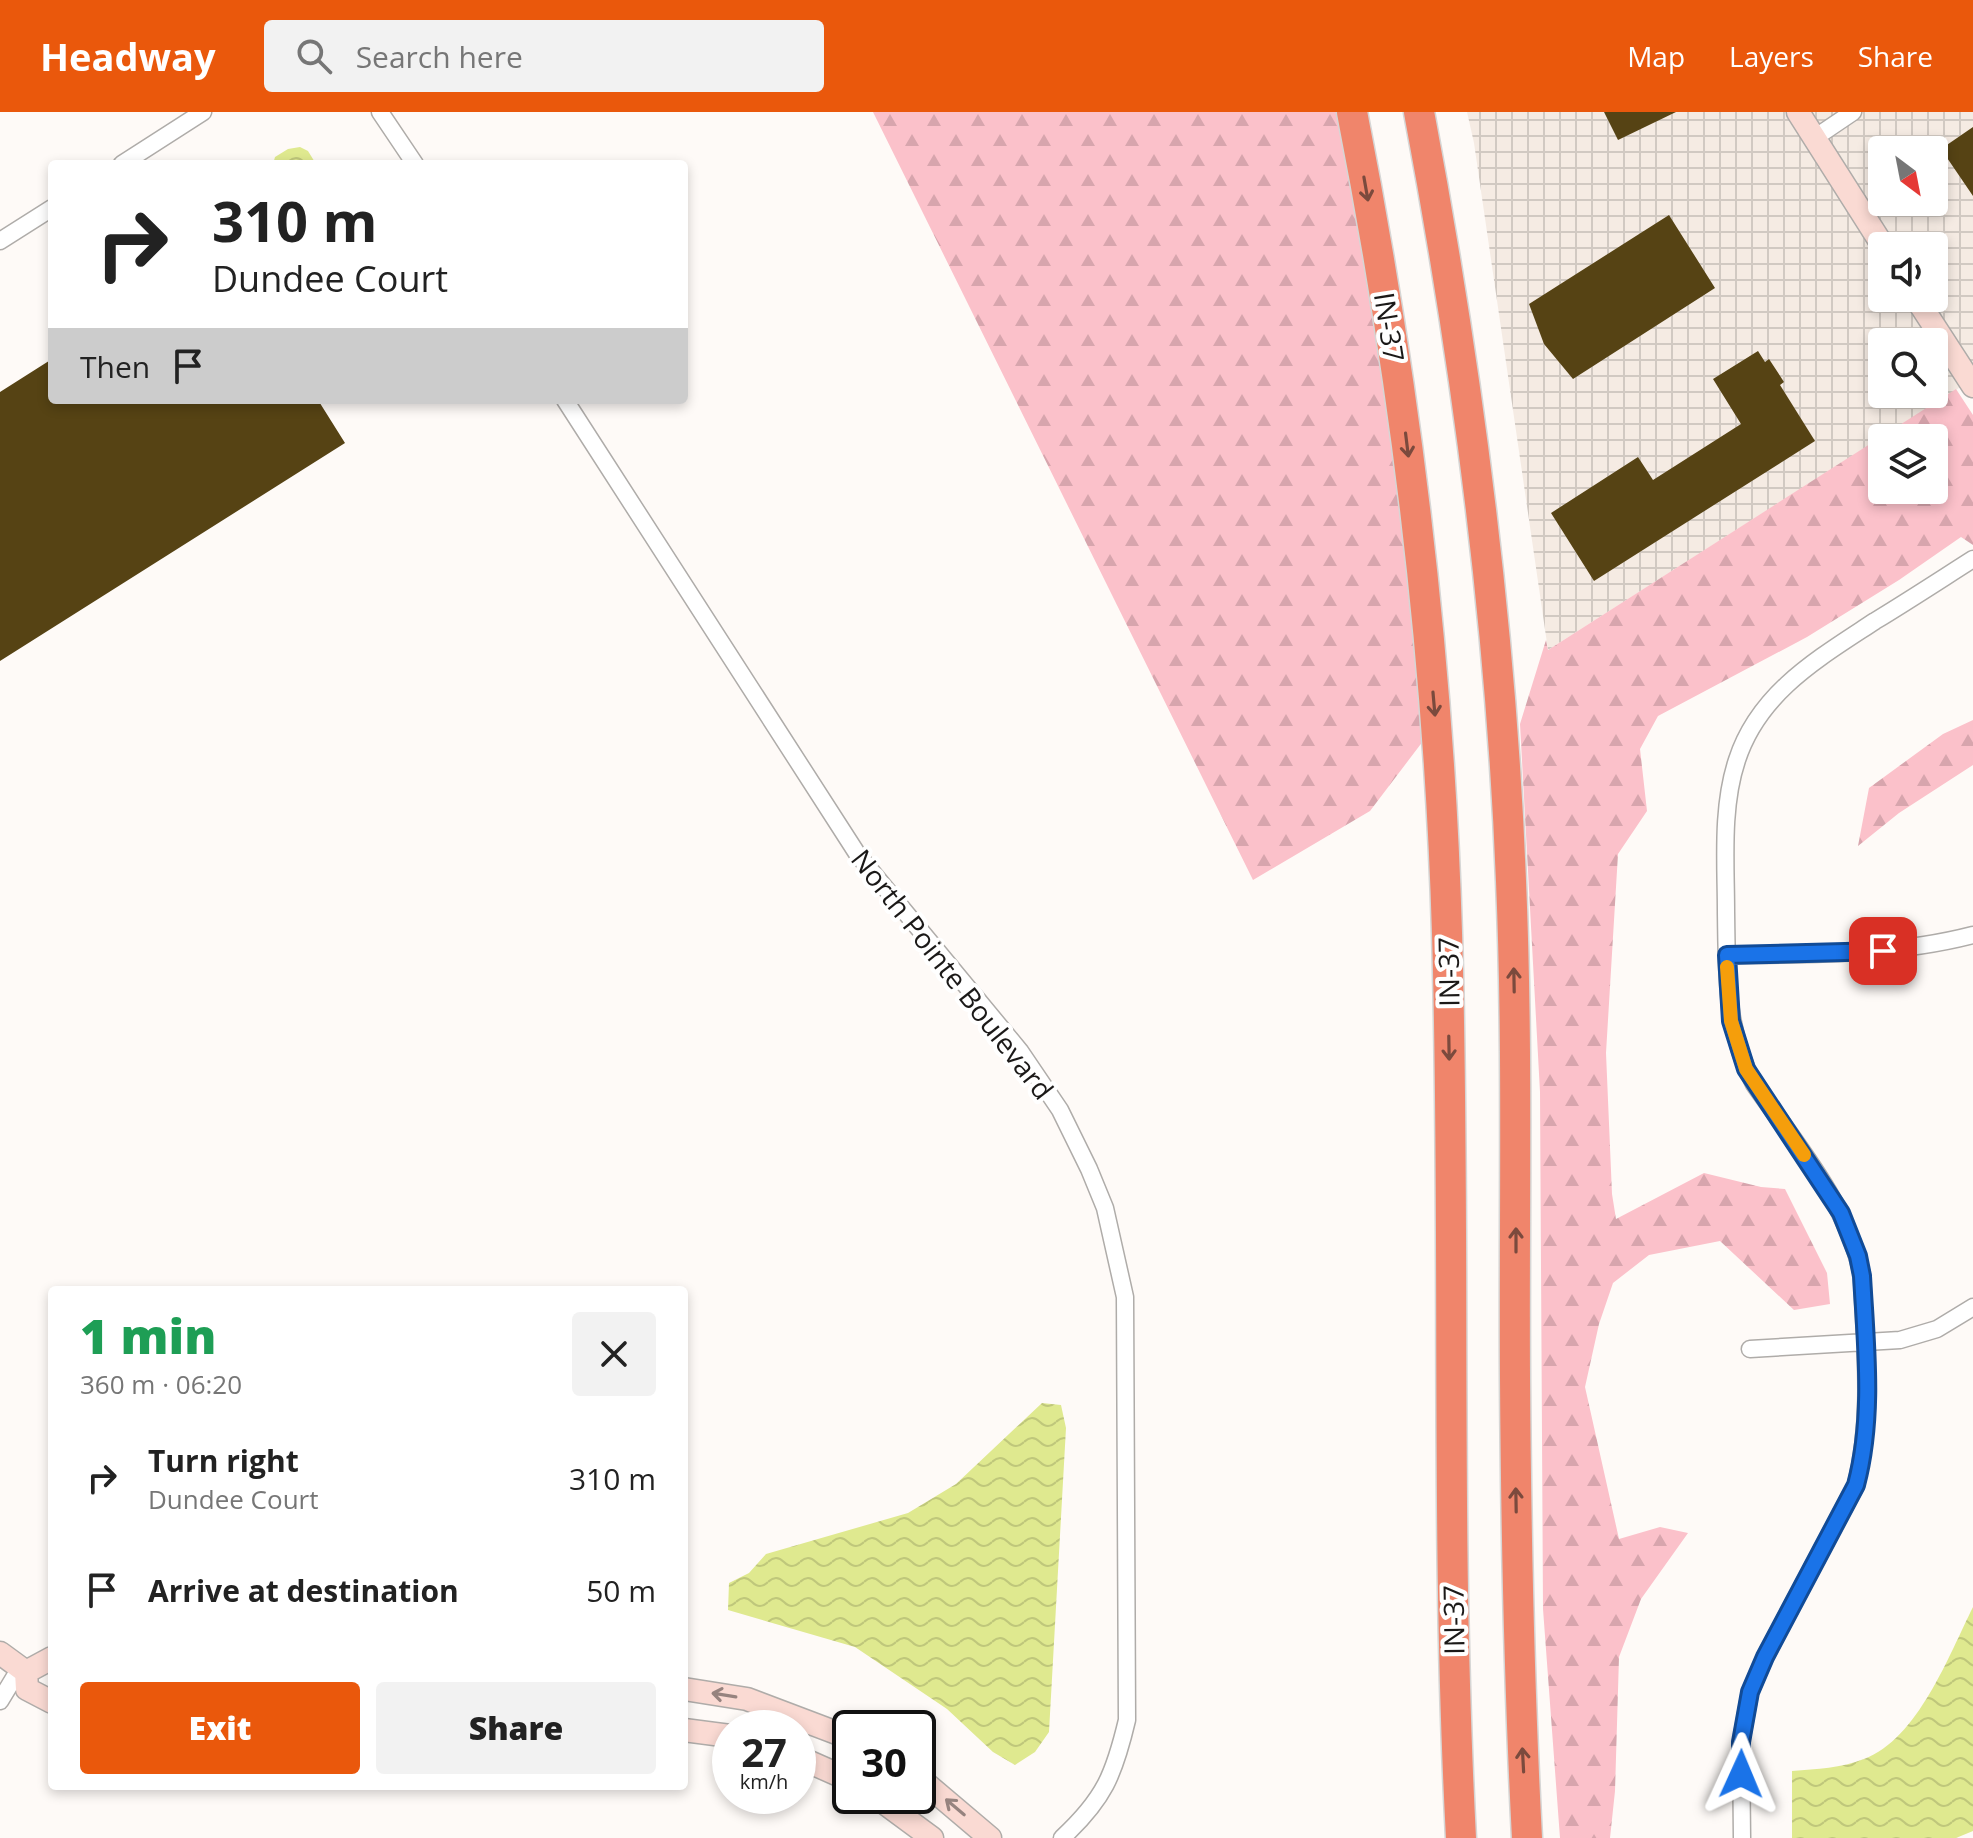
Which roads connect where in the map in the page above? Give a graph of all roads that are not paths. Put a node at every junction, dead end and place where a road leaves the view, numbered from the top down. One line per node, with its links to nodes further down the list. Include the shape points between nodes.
1 (203, 112): 8 (street)
2 (380, 112): 9 (street)
3 (1352, 112): 36 (highway, IN-37, one-way to 36, via 1405,427 1427,620 1443,839 1450,1075 1452,1562)
4 (1419, 112): 37 (highway, one-way to 4, via 1518,1603 1514,958 1506,773 1469,406)
5 (1798, 112): 7 (street)
6 (1853, 112): 7 (street)
7 (1813, 139): 11 (street)
8 (128, 160)
9 (412, 160)
10 (48, 211): 12 (street)
11 (1874, 232)
12 (0, 241)
13 (1925, 312): 14 (street)
14 (1973, 386)
15 (568, 404): 35 (street, North Pointe Boulevard, via 858,855 1020,1051 1060,1110 1105,1208 1125,1297 1127,1338 1127,1720 1110,1778 1096,1804)
16 (1973, 559): 18 (street, via 1812,662 1762,712 1743,745 1731,783)
17 (1973, 935): 18 (street, via 1866,953)
18 (1727, 955): 20 (street, via 1731,1021 1746,1069 1850,1232 1862,1276)
19 (1973, 1307): 20 (street, via 1917,1336)
20 (1865, 1343): 21 (street); 38 (street, via 1867,1420 1856,1485 1750,1692 1741,1742)
21 (1750, 1349)
22 (0, 1653): 24 (street)
23 (48, 1660): 24 (street)
24 (23, 1670): 26 (street, via 27,1689); 27 (street)
25 (688, 1690): 29 (street, one-way to 25, via 747,1699)
26 (48, 1700)
27 (0, 1701)
28 (688, 1731): 30 (street)
29 (832, 1731)
30 (712, 1734)
31 (936, 1792): 34 (street, one-way to 31)
32 (899, 1814): 33 (street)
33 (932, 1838)
34 (990, 1838)
35 (1062, 1838)
36 (1461, 1838)
37 (1527, 1838)
38 (1742, 1838)

